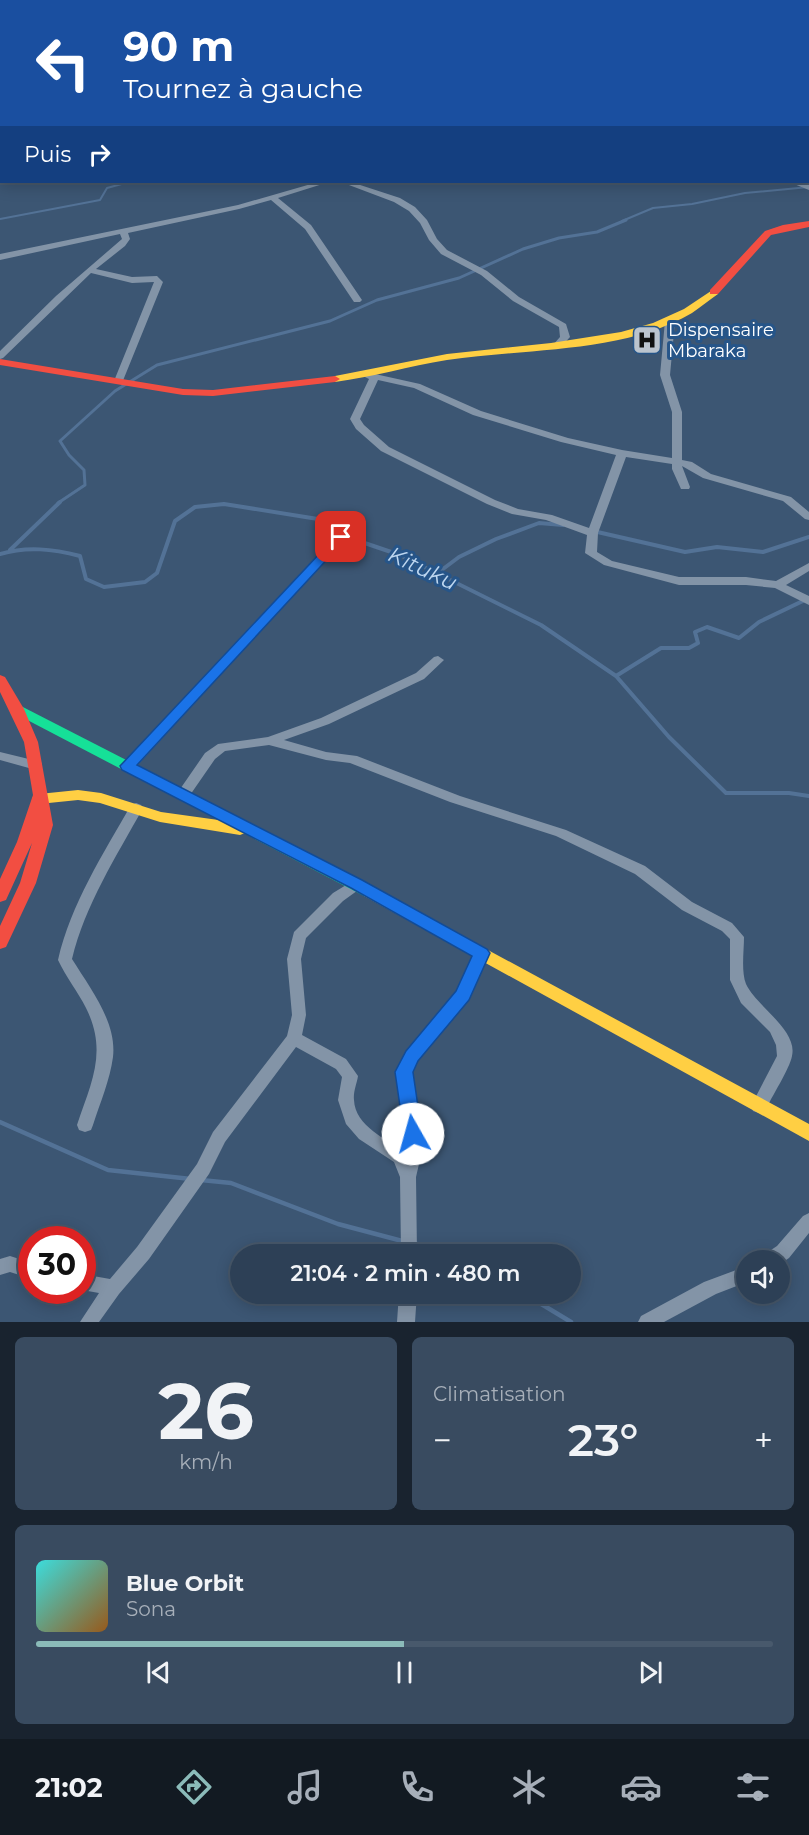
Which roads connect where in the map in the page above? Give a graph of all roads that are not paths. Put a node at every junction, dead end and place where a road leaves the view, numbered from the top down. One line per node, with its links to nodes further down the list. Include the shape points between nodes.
1 (322, 183): 3 (street)
2 (348, 183): 10 (street, via 412,209 444,252 484,273 516,299 563,326 565,337)
3 (273, 198): 5 (street); 8 (street, via 308,227)
4 (809, 224): 9 (street, via 766,234 716,290)
5 (123, 230): 6 (street); 7 (street, via 126,239)
6 (0, 257)
7 (88, 270): 11 (street); 14 (street, via 159,282)
8 (357, 300)
9 (670, 321): 10 (street, via 629,334); 16 (street, via 665,375 677,412)
10 (557, 346): 13 (street, via 448,357)
11 (0, 356)
12 (0, 362): 14 (street)
13 (370, 376): 14 (street, via 213,393); 15 (street, via 429,390 477,413 565,440); 19 (street, via 355,419 385,449 507,509 548,517)
14 (119, 381)
15 (622, 453): 16 (street); 19 (street)
16 (678, 461): 17 (street, via 679,476); 18 (street, via 722,481 787,499)
17 (686, 487)
18 (809, 517)
19 (593, 533): 22 (street, via 591,553 621,567 679,582 746,581)
20 (341, 537): 30 (street)
21 (809, 566): 22 (street)
22 (778, 585): 23 (street)
23 (809, 601)
24 (438, 660): 27 (street, via 420,676 392,690)
25 (0, 680): 26 (street)
26 (17, 709): 29 (street); 30 (street)
27 (269, 741): 31 (street, via 222,747 210,756); 40 (street, via 352,759 454,799 561,833 640,870 687,906 727,927 738,937 737,980 746,999 775,1028 784,1044 785,1056)
28 (0, 756): 29 (street)
29 (36, 765): 32 (street)
30 (128, 766): 31 (street)
31 (183, 795): 34 (street)
32 (39, 799): 33 (street, via 90,796); 36 (street, via 25,842); 37 (street, via 45,825 28,883)
33 (136, 808): 34 (street, via 160,817); 41 (street, via 76,923 65,960 104,1034 105,1056)
34 (255, 831): 35 (street)
35 (356, 884): 38 (street); 39 (street, via 299,936 294,959 299,1015)
36 (0, 896)
37 (0, 943)
38 (482, 953): 40 (street); 43 (street, via 463,995 412,1056 404,1072 414,1151)
39 (294, 1038): 43 (street, via 341,1064 350,1076 346,1100 352,1119 365,1134 400,1157); 51 (street, via 219,1137 203,1169 143,1253)
40 (759, 1106): 42 (street)
41 (85, 1125)
42 (809, 1133)
43 (408, 1177): 45 (street)
44 (809, 1221): 46 (street)
45 (409, 1244)
46 (785, 1250)
47 (0, 1267): 48 (street)
48 (18, 1267)
49 (736, 1279): 55 (street)
50 (96, 1285): 51 (street)
51 (113, 1288): 53 (street)
52 (407, 1304): 54 (street)
53 (89, 1322)
54 (406, 1322)
55 (647, 1322)

